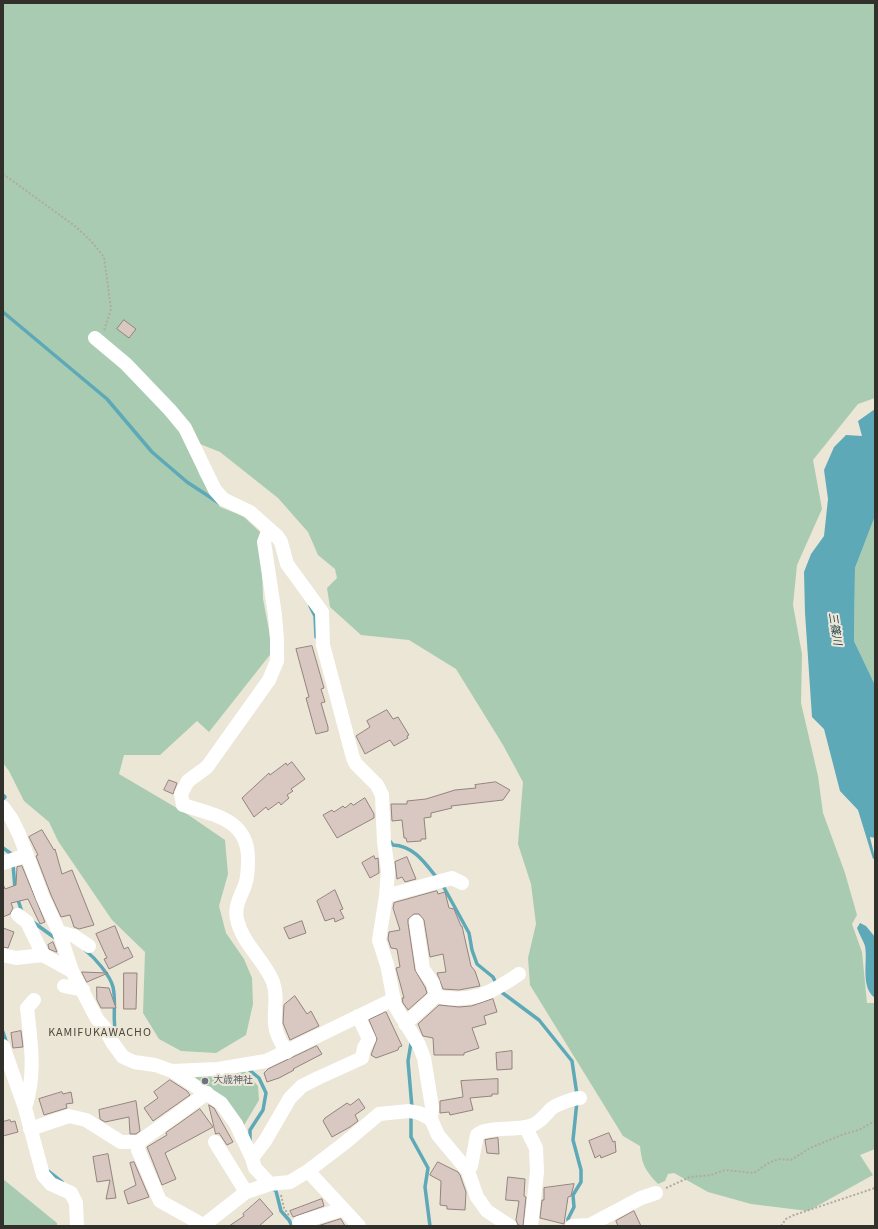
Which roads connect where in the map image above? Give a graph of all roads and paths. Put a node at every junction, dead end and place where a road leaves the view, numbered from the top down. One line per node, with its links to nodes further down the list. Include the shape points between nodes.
1 (3, 174): 2 (path, via 75,226 104,257 111,309 107,324)
2 (97, 340): 3 (street, via 126,364 170,410 185,428 215,490 223,498 250,512)
3 (266, 535): 8 (street, via 281,542 287,564 322,612 323,645 353,758 377,785 382,796 388,870); 25 (street, via 276,623 277,661 269,680 207,767 188,781 181,794 183,805 228,821 242,834 247,844 246,884 236,909 236,918 240,932 274,984 276,1030)
4 (3, 807): 5 (street, via 11,818)
5 (27, 855): 6 (street); 11 (street)
6 (3, 863)
7 (462, 883): 8 (street, via 452,878)
8 (386, 896): 20 (street, via 379,940)
9 (18, 915): 14 (street, via 27,922)
10 (416, 922): 19 (street, via 423,969 433,983)
11 (59, 932): 12 (street, via 74,936); 15 (street)
12 (89, 946)
13 (3, 955): 14 (street, via 29,958)
14 (43, 955): 15 (street)
15 (72, 971): 18 (street)
16 (519, 974): 19 (street, via 488,993 474,997 462,1000)
17 (64, 986): 18 (street)
18 (83, 990): 26 (street, via 97,1019 123,1057)
19 (436, 996): 23 (street)
20 (394, 999): 22 (street); 23 (street)
21 (34, 1000): 29 (street, via 27,1008 33,1070)
22 (358, 1016): 25 (street); 36 (street, via 369,1039 362,1058 302,1086 290,1098)
23 (405, 1024): 30 (street, via 424,1058 432,1107)
24 (3, 1046): 29 (street)
25 (287, 1052): 26 (street, via 266,1061 218,1069)
26 (172, 1071): 27 (street)
27 (207, 1093): 34 (street); 36 (street, via 221,1103 236,1124)
28 (580, 1098): 33 (street, via 554,1106 541,1120)
29 (25, 1108): 32 (street)
30 (431, 1119): 37 (street, via 426,1115 409,1111 379,1114); 38 (street, via 438,1135)
31 (875, 1121): 42 (path, via 859,1130 810,1148 791,1160 780,1159 770,1162 754,1173 726,1170 711,1175 690,1177)
32 (30, 1128): 34 (street, via 69,1116 86,1120 121,1142); 46 (street, via 42,1175 52,1184 71,1193 76,1204)
33 (526, 1128): 38 (street, via 480,1132); 49 (street, via 536,1148 537,1172)
34 (139, 1142): 45 (street, via 138,1150 160,1201)
35 (215, 1142): 41 (street)
36 (252, 1158): 39 (street, via 255,1168)
37 (308, 1171): 39 (street, via 290,1182); 43 (street)
38 (468, 1171): 48 (street, via 477,1197 487,1211)
39 (274, 1184): 41 (street); 44 (path, via 284,1208)
40 (875, 1188): 51 (path, via 794,1215 786,1219)
41 (246, 1192): 45 (street)
42 (656, 1193): 50 (street, via 641,1198 590,1225)
43 (343, 1209): 44 (street); 47 (street)
44 (296, 1221)
45 (205, 1225)
46 (77, 1226)
47 (359, 1226)
48 (510, 1226)
49 (531, 1226)
50 (572, 1226)
51 (781, 1226)

